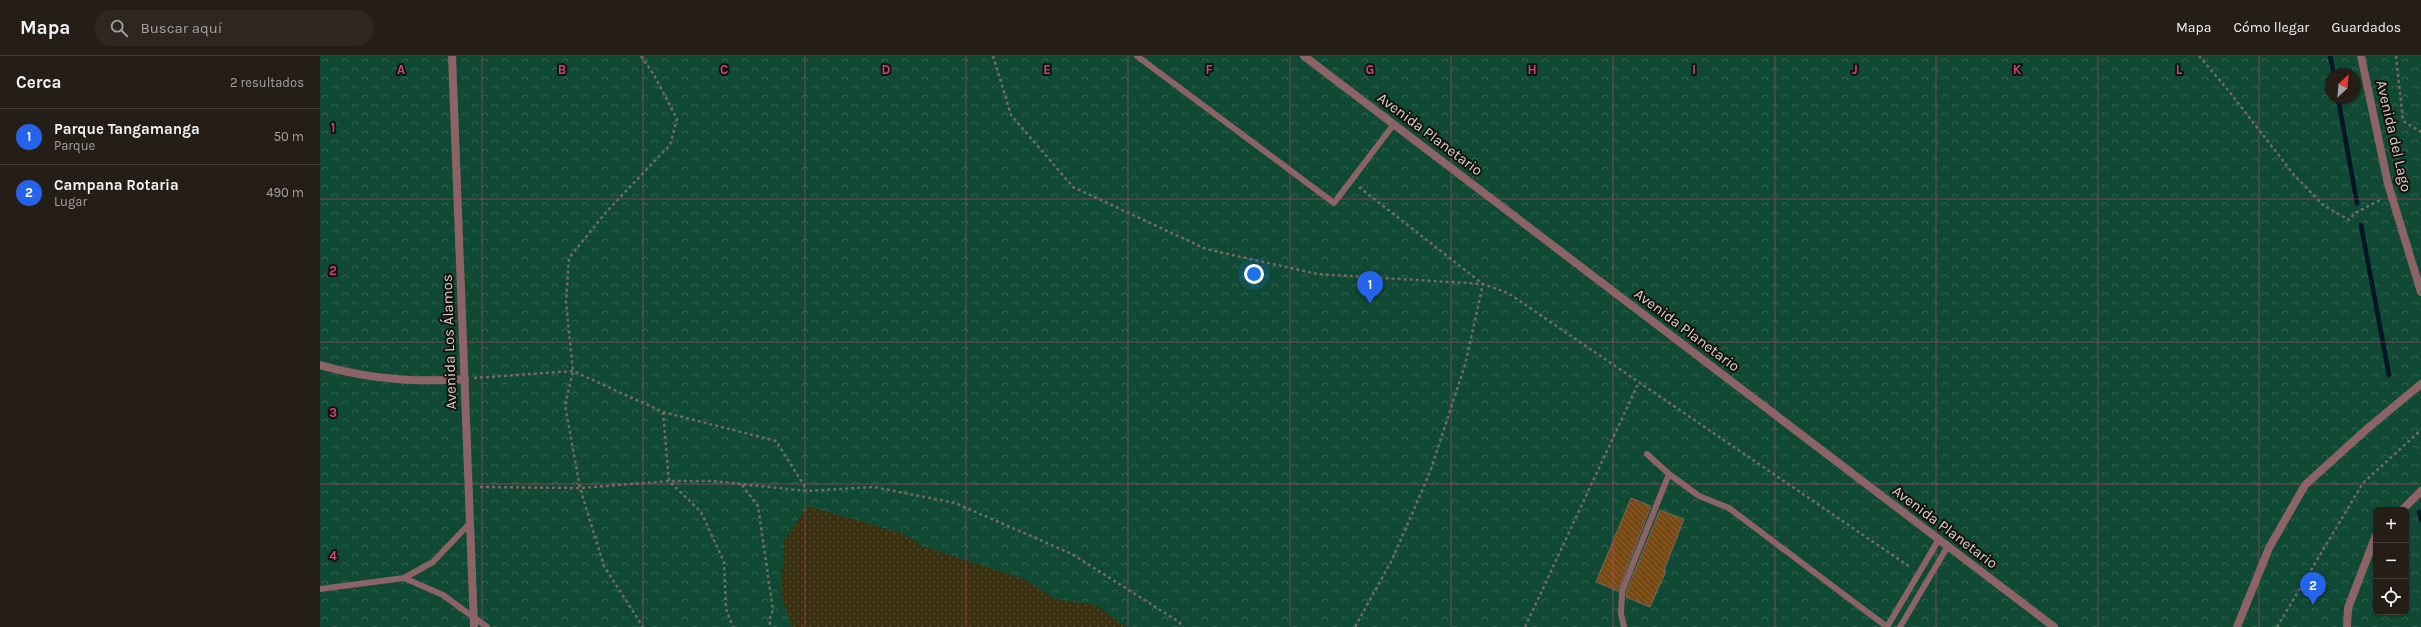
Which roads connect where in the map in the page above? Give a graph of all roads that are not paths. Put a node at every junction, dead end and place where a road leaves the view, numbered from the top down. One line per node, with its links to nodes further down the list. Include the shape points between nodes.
1 (452, 56): 8 (street, Avenida Los Álamos)
2 (1137, 56): 5 (lane, via 1334,203)
3 (1304, 56): 5 (street, Avenida Planetario)
4 (2361, 56): 6 (street, Avenida del Lago, via 2391,194)
5 (1394, 124): 15 (street, Avenida Planetario)
6 (2421, 292)
7 (320, 365): 8 (street, via 344,372 415,381)
8 (465, 378): 14 (street, Avenida Los Álamos)
9 (2421, 384): 26 (street, via 2305,485 2269,548)
10 (1647, 454): 11 (lane)
11 (1668, 474): 22 (lane, via 1622,591 1621,614); 23 (lane, via 1698,496 1729,508)
12 (2421, 491): 13 (street)
13 (2405, 507)
14 (470, 523): 18 (lane, via 433,562); 20 (street, Avenida Los Álamos)
15 (1939, 539): 17 (street, Avenida Planetario); 23 (lane)
16 (2373, 543): 27 (street, via 2348,608)
17 (1948, 546): 24 (lane); 25 (street, Avenida Planetario)
18 (404, 578): 19 (lane); 20 (lane, via 443,595)
19 (320, 590)
20 (474, 623): 21 (lane)
21 (487, 627)
22 (1624, 627)
23 (1887, 627)
24 (1900, 627)
25 (2054, 627)
26 (2237, 627)
27 (2347, 627)

